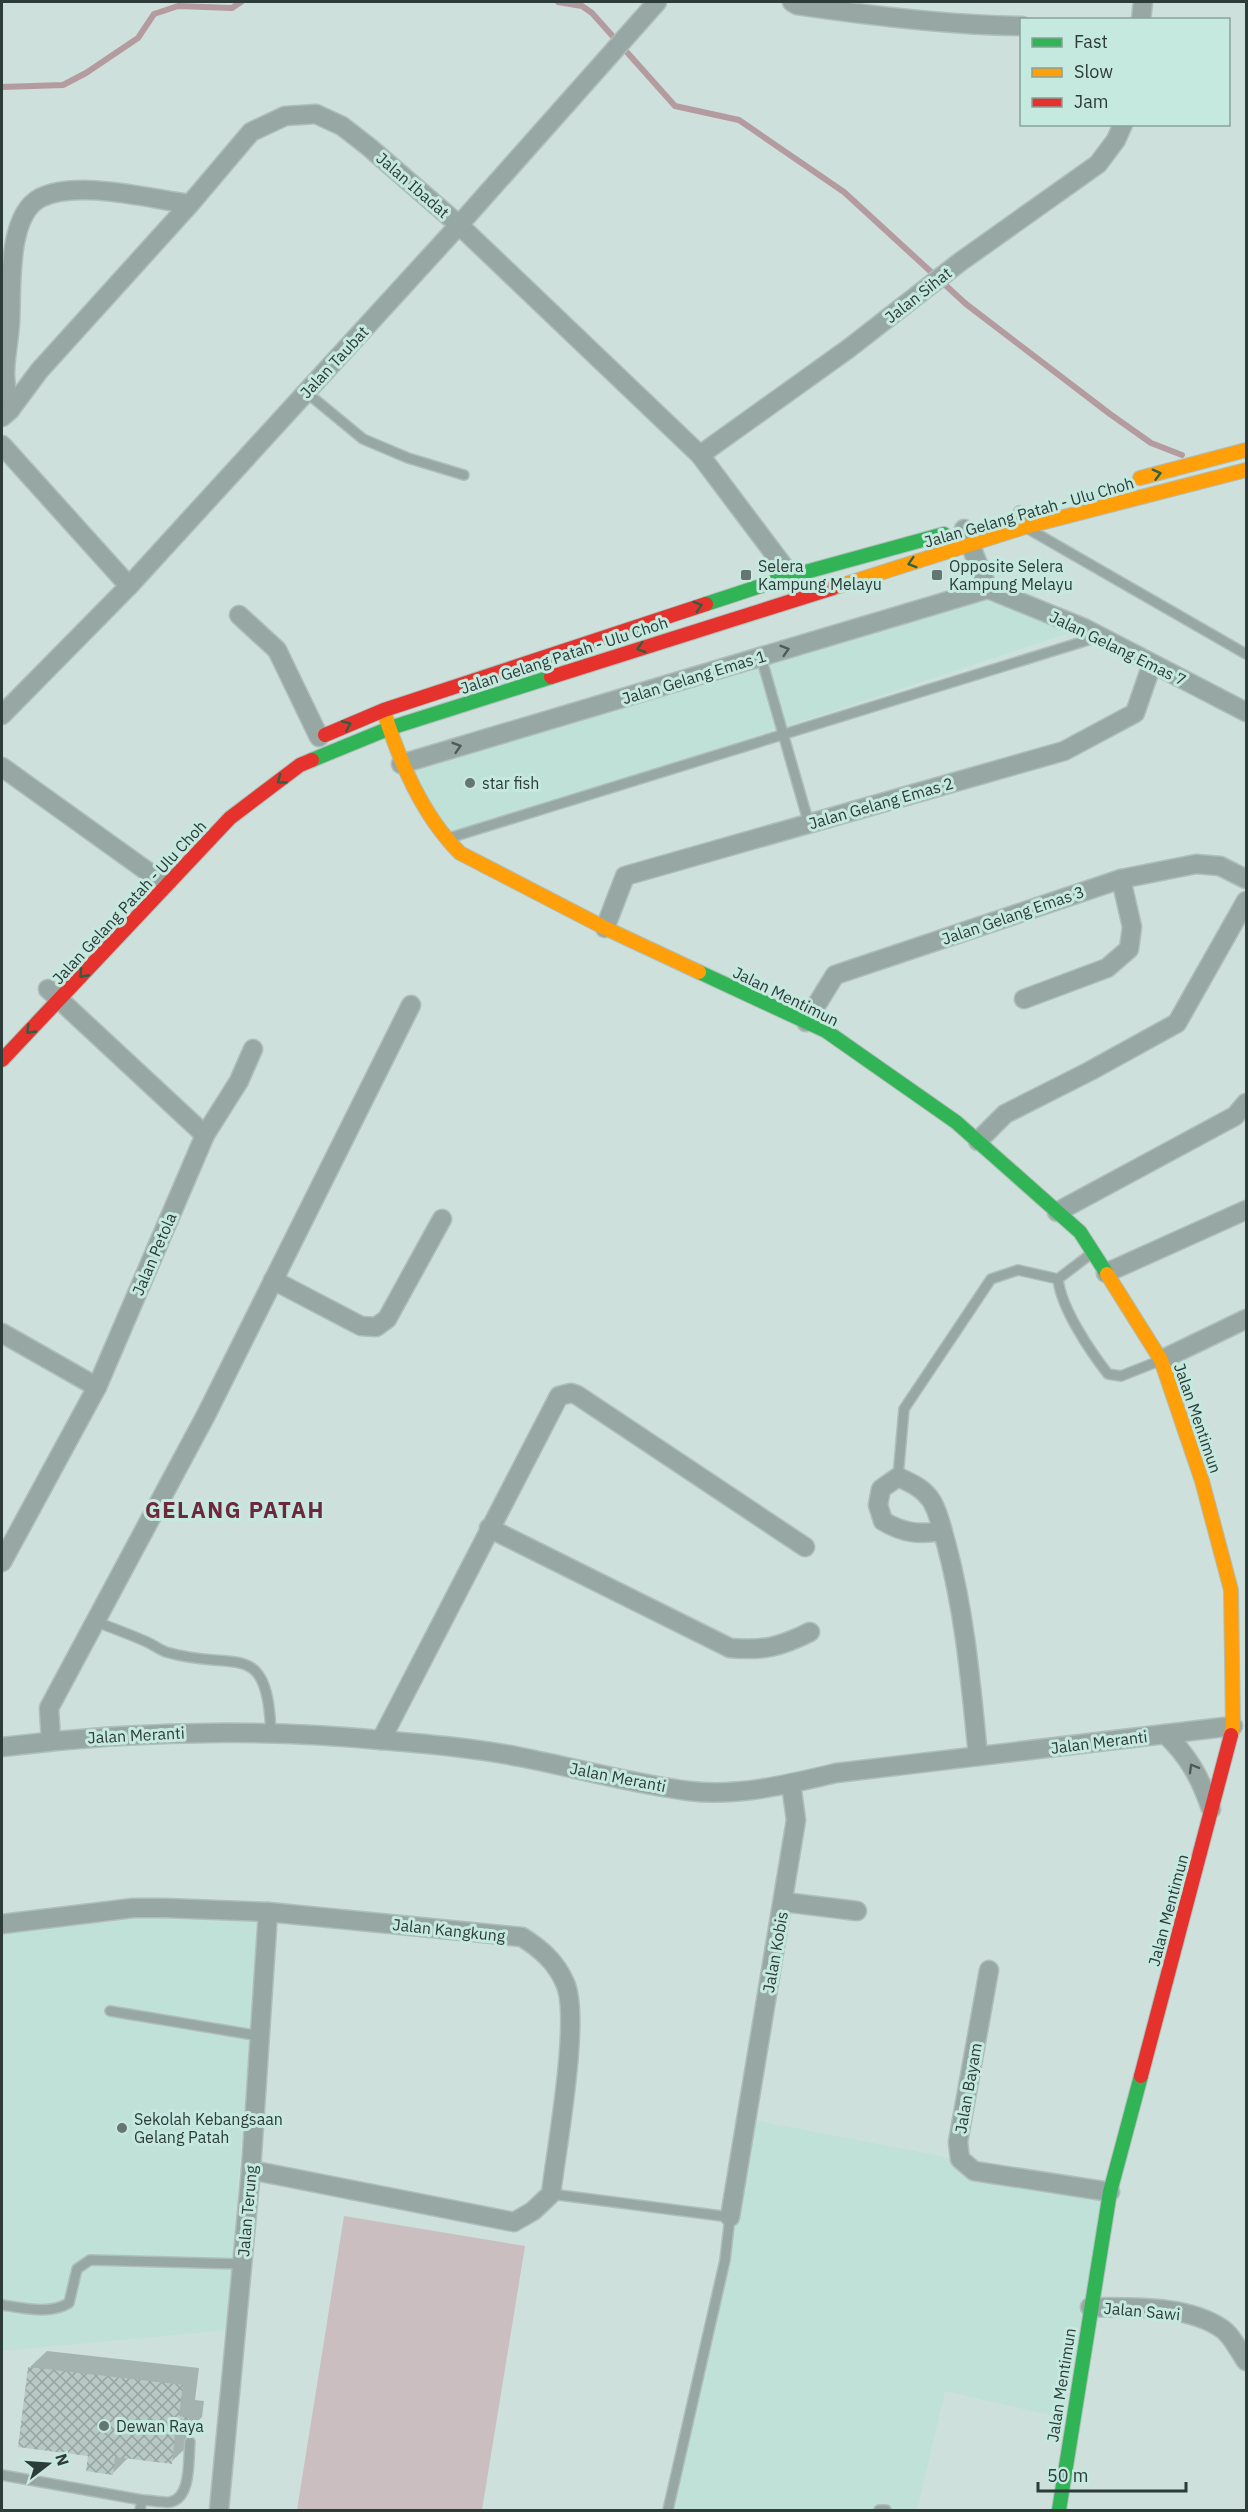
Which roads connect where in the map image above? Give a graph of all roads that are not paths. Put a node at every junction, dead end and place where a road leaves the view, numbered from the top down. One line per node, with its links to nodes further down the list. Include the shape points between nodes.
1 (657, 2): 8 (street, Jalan Taubat)
2 (792, 2): 5 (street, via 833,11 954,25)
3 (1143, 2): 4 (street)
4 (1141, 18)
5 (1020, 26)
6 (1122, 126): 13 (street, Jalan Sihat, via 1098,164)
7 (190, 204): 8 (street, Jalan Ibadat, via 251,132 285,116 316,114 342,126); 10 (street, Jalan Ibadat, via 39,371); 10 (street, via 66,190 38,199 22,219 12,258)
8 (459, 225): 9 (street, Jalan Taubat); 13 (street, Jalan Ibadat)
9 (306, 392): 15 (lane, via 363,439); 21 (street, Jalan Taubat)
10 (6, 414)
11 (2, 444): 21 (street)
12 (1246, 450): 16 (main road, Jalan Gelang Patah - Ulu Choh, one-way to 12)
13 (700, 455): 20 (street, Jalan Ibadat)
14 (1246, 470): 18 (main road, Jalan Gelang Patah - Ulu Choh)
15 (464, 475)
16 (1130, 481)
17 (1019, 511): 18 (lane)
18 (1025, 527): 19 (main road, Jalan Gelang Patah - Ulu Choh); 26 (lane)
19 (969, 533): 20 (main road, Jalan Gelang Patah - Ulu Choh); 22 (street); 23 (main road, Jalan Gelang Patah - Ulu Choh, one-way to 23)
20 (791, 576): 23 (street, Jalan Ibadat); 29 (main road, Jalan Gelang Patah - Ulu Choh, one-way to 20)
21 (129, 586): 31 (street, Jalan Taubat)
22 (988, 589): 25 (street, Jalan Gelang Emas 7); 27 (street, Jalan Gelang Emas 1, one-way to 22)
23 (797, 598): 32 (main road, Jalan Gelang Patah - Ulu Choh, one-way to 32)
24 (239, 615): 34 (street, via 277,650)
25 (1100, 636): 28 (street, Jalan Gelang Emas 7); 33 (lane)
26 (1246, 654)
27 (761, 657): 33 (lane); 35 (street, Jalan Gelang Emas 1, one-way to 27)
28 (1152, 664): 30 (street, Jalan Gelang Emas 7); 39 (street, Jalan Gelang Emas 2, via 1135,713 1064,751)
29 (384, 710): 32 (main road, Jalan Mentimun); 34 (main road, Jalan Gelang Patah - Ulu Choh, one-way to 29)
30 (1246, 712)
31 (2, 715)
32 (390, 728): 35 (main road, Jalan Mentimun); 41 (main road, Jalan Gelang Patah - Ulu Choh, one-way to 41, via 300,765)
33 (783, 735): 39 (lane); 40 (lane)
34 (315, 739)
35 (401, 764): 40 (main road, Jalan Mentimun)
36 (2, 767): 41 (street)
37 (230, 800): 38 (main road, Jalan Gelang Patah - Ulu Choh)
38 (204, 824)
39 (809, 824): 45 (street, Jalan Gelang Emas 2, via 626,876)
40 (447, 839): 45 (main road, Jalan Mentimun, via 460,853)
41 (157, 877): 46 (main road, Jalan Gelang Patah - Ulu Choh, one-way to 46)
42 (1121, 879): 43 (street, Jalan Gelang Emas 3, via 1196,864 1220,866); 47 (street, via 1132,927 1129,949 1107,968); 49 (street, Jalan Gelang Emas 3, via 835,975)
43 (1246, 879)
44 (1246, 901): 54 (street, via 1177,1023 1005,1114)
45 (605, 928): 49 (main road, Jalan Mentimun)
46 (51, 992): 51 (main road, Jalan Gelang Patah - Ulu Choh, one-way to 51); 53 (street)
47 (1024, 999)
48 (411, 1005): 61 (street)
49 (806, 1022): 54 (main road, Jalan Mentimun, via 826,1031)
50 (253, 1049): 53 (street, Jalan Petola)
51 (2, 1060)
52 (1246, 1103): 56 (street, via 1235,1116)
53 (206, 1136): 65 (street, Jalan Petola)
54 (978, 1141): 56 (main road, Jalan Mentimun)
55 (1246, 1210): 59 (street)
56 (1057, 1212): 58 (main road, Jalan Mentimun, via 1080,1232)
57 (442, 1220): 61 (street, via 387,1319 376,1327 361,1326)
58 (1093, 1252): 59 (main road, Jalan Mentimun); 60 (lane)
59 (1106, 1273): 64 (main road, Jalan Mentimun)
60 (1058, 1279): 64 (lane, via 1060,1294 1108,1374 1122,1376); 66 (lane, via 1018,1270 991,1279 904,1409)
61 (273, 1280): 71 (street, via 206,1415)
62 (1246, 1319): 64 (street)
63 (2, 1333): 65 (street)
64 (1161, 1360): 73 (main road, Jalan Mentimun, via 1202,1481 1232,1590)
65 (97, 1387): 70 (street, Jalan Petola)
66 (898, 1477): 68 (street, via 918,1486 932,1501); 68 (street, via 881,1489 878,1505 883,1521 899,1530 922,1534)
67 (489, 1528): 69 (street, via 554,1402 571,1393); 72 (street, via 730,1648 758,1650 785,1645); 76 (street)
68 (942, 1531): 79 (street, via 954,1572 966,1646)
69 (805, 1547)
70 (2, 1562)
71 (94, 1621): 75 (lane, via 165,1652 242,1664 256,1670 264,1681 270,1704); 77 (street, via 49,1708)
72 (810, 1632)
73 (1233, 1726): 74 (street, Jalan Meranti); 81 (main road, Jalan Mentimun)
74 (1166, 1734): 79 (street, Jalan Meranti); 81 (street, one-way to 74, via 1203,1784 1183,1750)
75 (271, 1735): 76 (street, Jalan Meranti); 77 (street, Jalan Meranti, via 143,1733)
76 (381, 1740): 80 (street, Jalan Meranti, via 517,1756 690,1791)
77 (51, 1741): 78 (street, Jalan Meranti)
78 (2, 1747)
79 (978, 1756): 80 (street, Jalan Meranti, via 837,1773)
80 (791, 1784): 82 (street, Jalan Kobis, via 796,1820)
81 (1211, 1809): 90 (main road, Jalan Mentimun)
82 (783, 1902): 83 (street); 92 (street, Jalan Kobis)
83 (857, 1911)
84 (268, 1912): 85 (street, Jalan Kangkung, via 133,1908); 88 (street, Jalan Terung); 91 (street, Jalan Kangkung, via 522,1937 545,1952 566,1984 572,2020)
85 (2, 1924)
86 (989, 1970): 90 (street, Jalan Bayam, via 958,2142 960,2159 974,2171)
87 (110, 2012): 88 (lane)
88 (260, 2036): 89 (street, Jalan Terung)
89 (251, 2170): 91 (street, via 514,2222); 93 (street, Jalan Terung)
90 (1110, 2192): 95 (main road, Jalan Mentimun)
91 (551, 2194): 92 (lane)
92 (730, 2217): 102 (lane, via 725,2260)
93 (242, 2264): 94 (lane, via 90,2260 78,2269 69,2303 60,2309); 101 (street, Jalan Terung)
94 (2, 2305)
95 (1090, 2307): 96 (street, Jalan Sawi, via 1148,2308 1186,2314 1222,2328); 105 (main road, Jalan Mentimun)
96 (1246, 2361)
97 (189, 2442): 99 (lane, via 186,2486 181,2496 171,2502)
98 (2, 2475): 99 (lane)
99 (142, 2500): 100 (lane)
100 (140, 2511)
101 (219, 2511)
102 (668, 2511)
103 (879, 2511): 104 (lane)
104 (886, 2511)
105 (1059, 2511)

